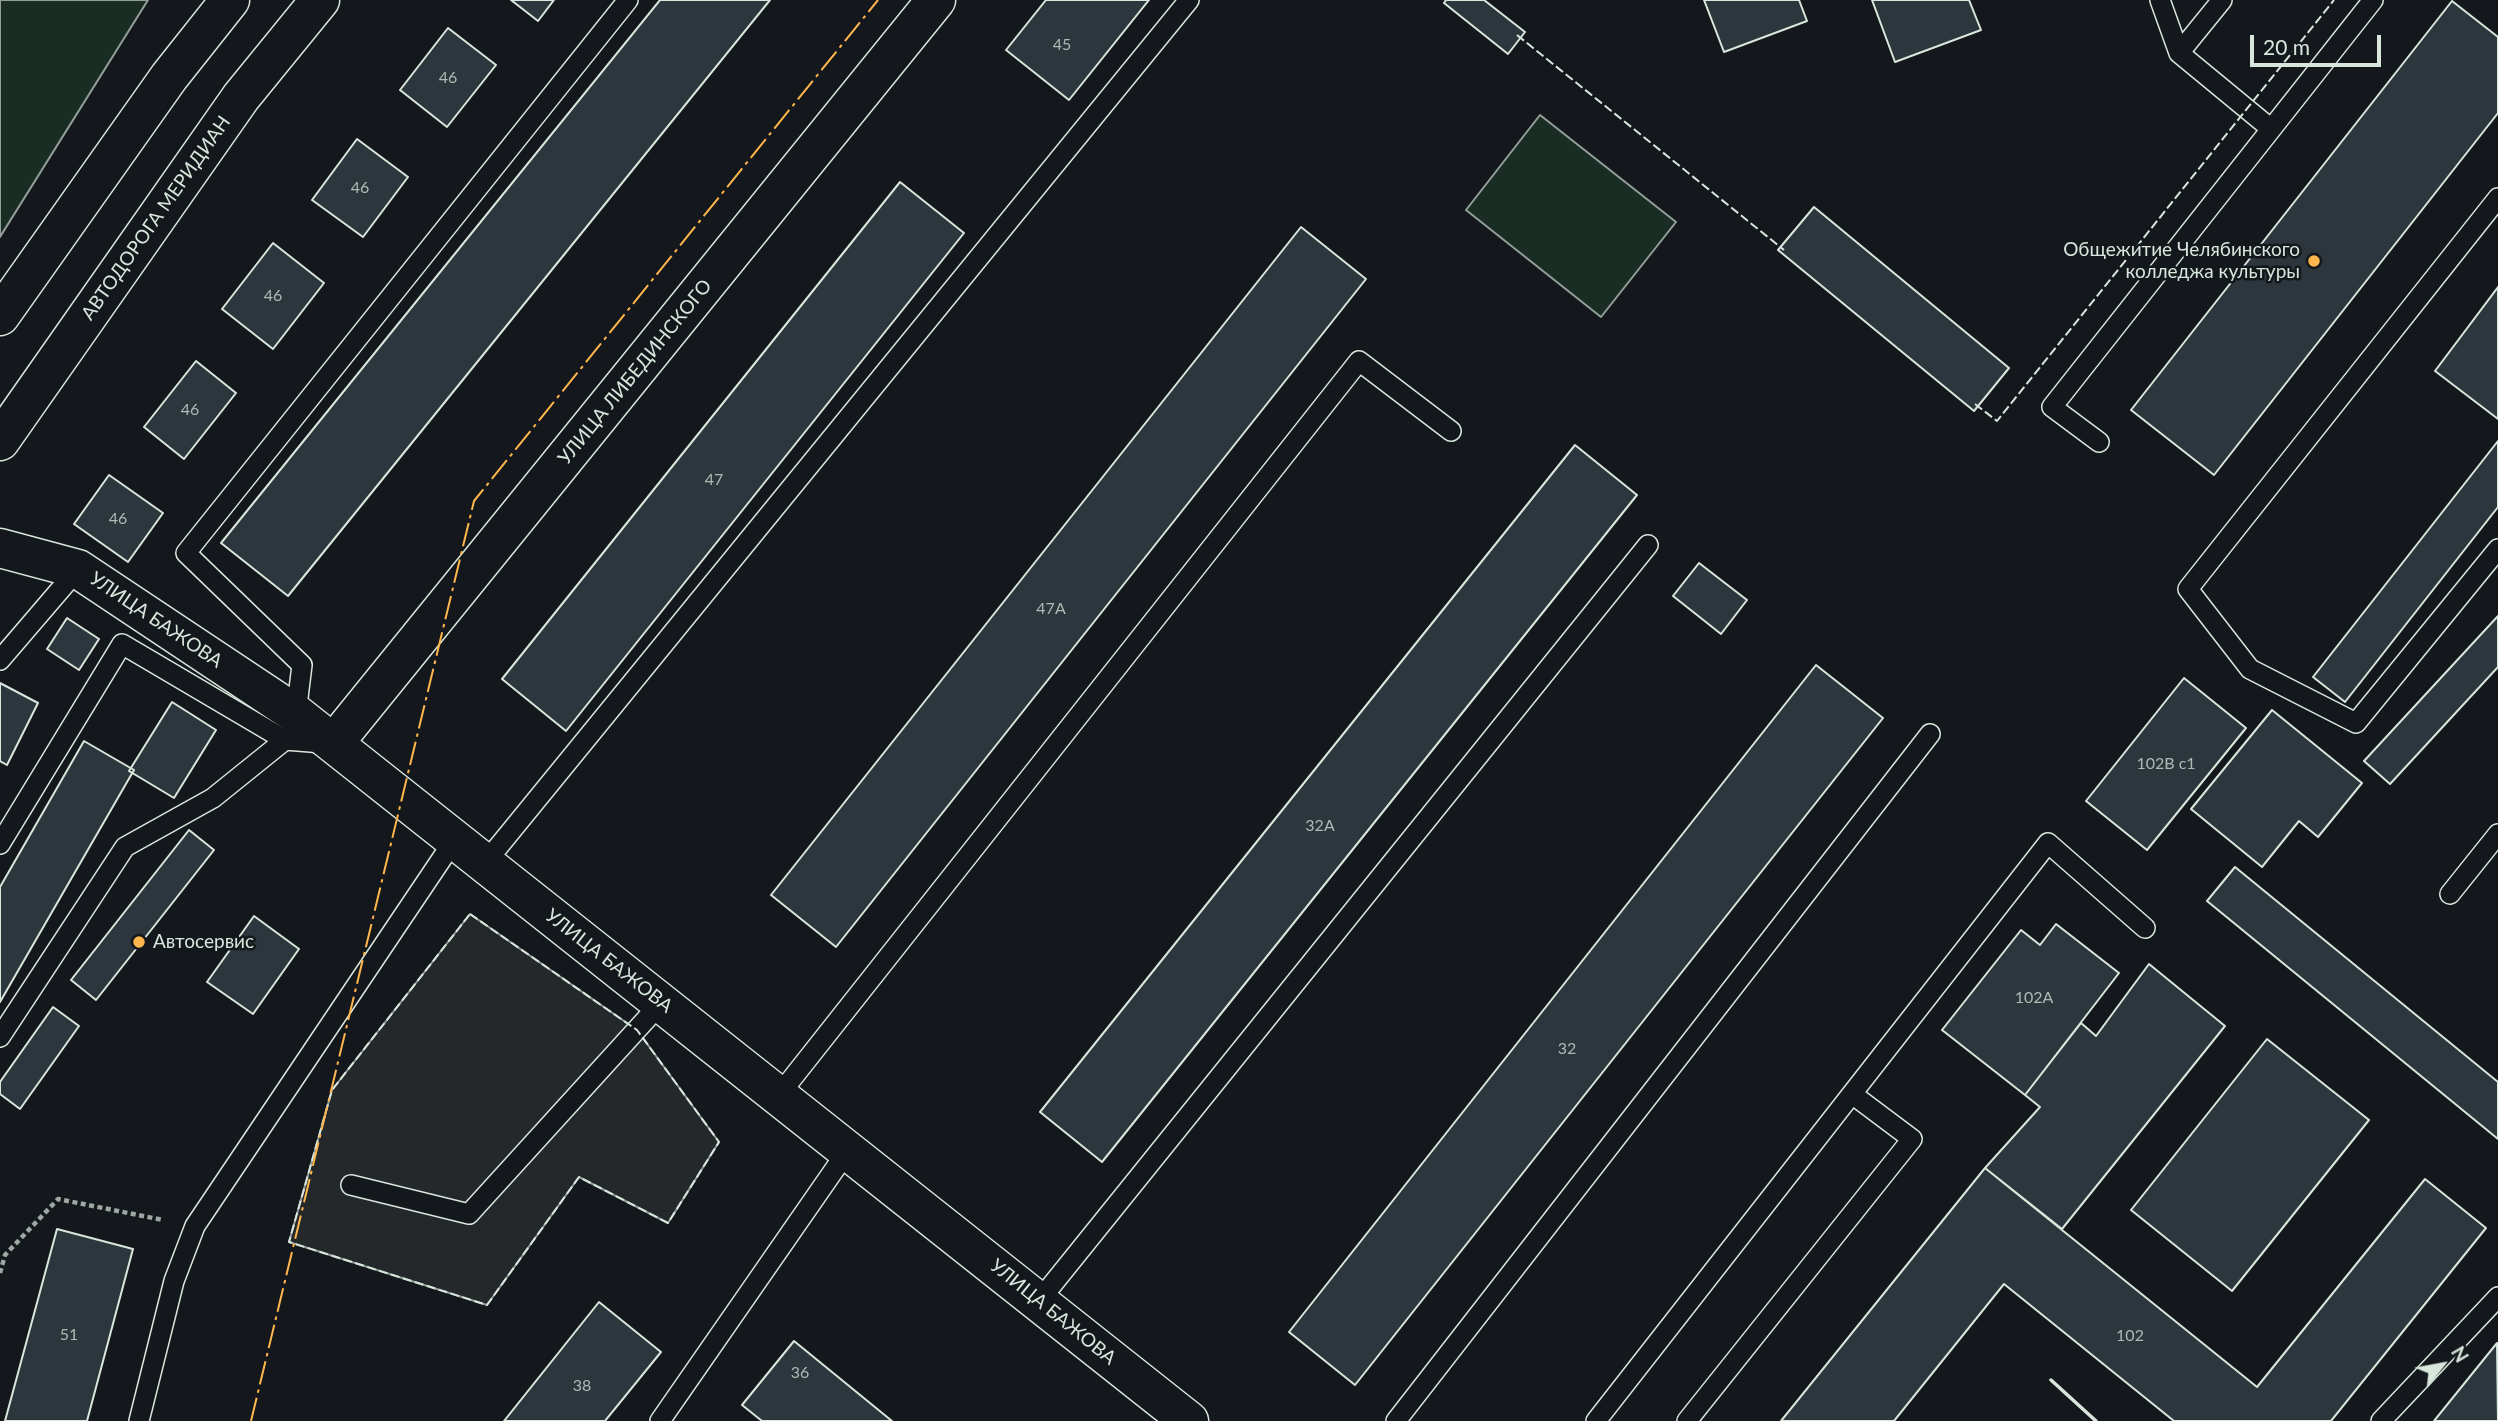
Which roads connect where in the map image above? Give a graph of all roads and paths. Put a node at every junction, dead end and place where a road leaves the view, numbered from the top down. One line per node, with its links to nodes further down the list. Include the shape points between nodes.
1 (230, 0): 12 (street, via 169,77)
2 (320, 0): 14 (street, АВТОДОРОГА МЕРИДИАН, via 241,97)
3 (628, 0): 21 (lane, via 186,552 302,666)
4 (936, 0): 23 (street, УЛИЦА ЛИБЕДИНСКОГО)
5 (1189, 0): 27 (lane)
6 (2160, 0): 9 (lane)
7 (2222, 0): 9 (lane)
8 (2373, 0): 10 (lane)
9 (2179, 53): 10 (lane)
10 (2270, 128): 15 (lane, via 2052,407)
11 (2498, 198): 18 (lane, via 2188,589 2250,669 2356,723)
12 (0, 316)
13 (1451, 430): 33 (lane, via 1359,361)
14 (0, 441)
15 (2099, 442)
16 (1648, 545): 39 (lane)
17 (0, 548): 19 (street, УЛИЦА БАЖОВА)
18 (2498, 549)
19 (79, 569): 20 (lane); 21 (street, УЛИЦА БАЖОВА)
20 (0, 660)
21 (290, 727): 23 (street, УЛИЦА БАЖОВА); 26 (lane, via 122,644); 31 (lane, via 213,798 125,847)
22 (1930, 734): 43 (lane)
23 (334, 743): 25 (street, УЛИЦА БАЖОВА)
24 (2498, 835): 28 (lane)
25 (455, 839): 27 (street, УЛИЦА БАЖОВА); 36 (lane)
26 (0, 844)
27 (485, 863): 30 (street, УЛИЦА БАЖОВА)
28 (2450, 894)
29 (2145, 928): 32 (lane, via 2048,843)
30 (661, 1003): 33 (street, УЛИЦА БАЖОВА); 35 (lane, via 469,1214)
31 (0, 1037)
32 (1852, 1094): 44 (lane); 45 (lane, via 1912,1139)
33 (779, 1095): 34 (street, УЛИЦА БАЖОВА)
34 (848, 1150): 39 (street, УЛИЦА БАЖОВА); 41 (lane)
35 (351, 1185)
36 (195, 1226): 37 (path, via 58,1199 5,1255); 40 (lane, via 174,1281)
37 (0, 1273)
38 (2498, 1297): 46 (lane)
39 (1039, 1301): 42 (street, УЛИЦА БАЖОВА)
40 (139, 1421)
41 (660, 1421)
42 (1189, 1421)
43 (1396, 1421)
44 (1596, 1421)
45 (1687, 1421)
46 (2381, 1421)

